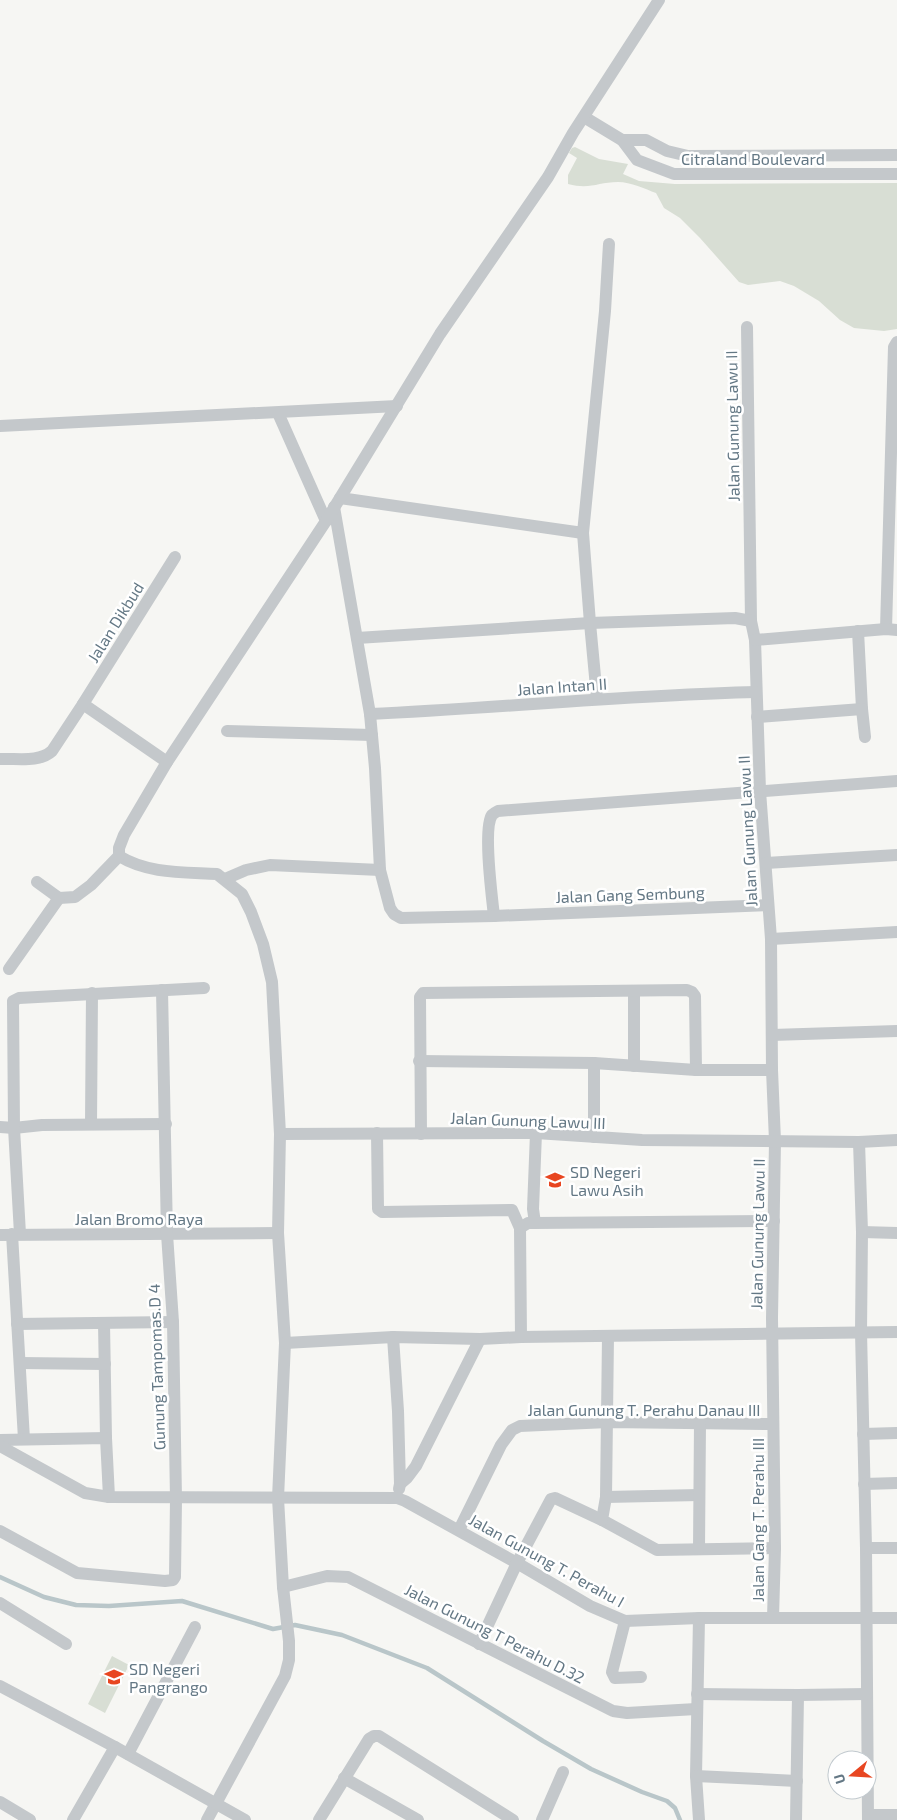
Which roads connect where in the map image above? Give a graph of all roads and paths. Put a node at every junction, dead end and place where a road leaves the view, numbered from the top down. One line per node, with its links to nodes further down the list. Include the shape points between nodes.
1 (659, 0): 2 (street)
2 (584, 117): 3 (street, Citraland Boulevard); 9 (street, via 548,177 440,334)
3 (622, 140): 4 (street, Citraland Boulevard, via 646,140 667,151 688,156); 5 (street, Citraland Boulevard, via 637,160 674,174)
4 (897, 155)
5 (897, 174)
6 (609, 244): 14 (street)
7 (746, 327): 16 (street, Jalan Gunung Lawu II)
8 (897, 342): 18 (street, via 894,347)
9 (397, 406): 10 (street); 12 (street)
10 (278, 413): 11 (street); 13 (street)
11 (0, 426)
12 (337, 503): 13 (street); 14 (street); 20 (street, Jalan Gang Sembung)
13 (326, 521): 32 (street)
14 (583, 533): 17 (street)
15 (175, 557): 24 (street, Jalan Dikbud)
16 (751, 621): 17 (street, via 736,618); 21 (street, Jalan Gunung Lawu II)
17 (590, 623): 20 (street); 23 (street)
18 (892, 630): 19 (street)
19 (858, 632): 21 (street); 25 (street)
20 (357, 638): 26 (street, Jalan Gang Sembung)
21 (755, 640): 22 (street, Jalan Gunung Lawu II)
22 (756, 692): 23 (street, Jalan Intan II); 27 (street, Jalan Gunung Lawu II)
23 (598, 698): 26 (street, Jalan Intan II)
24 (83, 704): 31 (street, Jalan Dikbud, via 46,756); 32 (street)
25 (862, 708): 27 (street); 30 (street)
26 (370, 714): 29 (street, Jalan Gang Sembung)
27 (757, 716): 34 (street, Jalan Gunung Lawu II)
28 (227, 731): 29 (street)
29 (372, 735): 38 (street, Jalan Gang Sembung)
30 (865, 737)
31 (0, 758)
32 (167, 762): 36 (street, via 124,835)
33 (897, 781): 34 (street)
34 (760, 791): 37 (street, Jalan Gunung Lawu II); 43 (street, via 496,812 490,820 488,859)
35 (897, 855): 37 (street)
36 (119, 856): 39 (street, via 131,864 150,869 217,874); 41 (street, via 75,897)
37 (766, 863): 42 (street, Jalan Gunung Lawu II)
38 (380, 870): 39 (street, via 270,865); 43 (street, Jalan Gang Sembung, via 390,908 401,918)
39 (225, 879): 64 (street, via 242,894 251,912 272,982)
40 (36, 882): 41 (street)
41 (59, 898): 46 (street)
42 (768, 905): 43 (street, Jalan Gang Sembung); 45 (street, Jalan Gunung Lawu II)
43 (494, 916)
44 (897, 932): 45 (street)
45 (771, 939): 52 (street, Jalan Gunung Lawu II)
46 (9, 968)
47 (204, 988): 48 (street)
48 (162, 990): 50 (street); 59 (street, Gunung Tampomas.D 4)
49 (634, 991): 53 (street, via 423,993 420,997); 55 (street); 56 (street, via 692,992 695,996)
50 (92, 993): 58 (street); 61 (street, via 13,1001)
51 (897, 1031): 52 (street)
52 (772, 1035): 57 (street, Jalan Gunung Lawu II)
53 (419, 1061): 54 (street); 65 (street)
54 (594, 1063): 55 (street); 66 (street)
55 (634, 1066): 56 (street)
56 (696, 1070): 57 (street)
57 (772, 1070): 68 (street, Jalan Gunung Lawu II)
58 (91, 1124): 59 (street); 61 (street)
59 (166, 1124): 79 (street, Gunung Tampomas.D 4)
60 (0, 1127): 61 (street)
61 (14, 1128): 78 (street)
62 (377, 1133): 64 (street, Jalan Gunung Lawu III); 65 (street, Jalan Gunung Lawu III); 71 (street, via 378,1209 382,1212)
63 (536, 1133): 65 (street, Jalan Gunung Lawu III); 66 (street, Jalan Gunung Lawu III); 70 (street)
64 (280, 1134): 76 (street)
65 (420, 1134)
66 (594, 1137): 68 (street, Jalan Gunung Lawu III)
67 (897, 1140): 69 (street, Jalan Gunung Lawu III)
68 (775, 1141): 69 (street, Jalan Gunung Lawu III); 72 (street, Jalan Gunung Lawu II)
69 (859, 1142): 75 (street)
70 (533, 1209): 71 (street); 73 (street)
71 (512, 1210): 74 (street)
72 (774, 1221): 73 (street); 83 (street, Jalan Gunung Lawu II)
73 (535, 1223): 74 (street)
74 (520, 1228): 88 (street)
75 (862, 1232): 77 (street); 84 (street)
76 (278, 1233): 79 (street, Jalan Bromo Raya); 90 (street)
77 (897, 1233)
78 (11, 1234): 79 (street, Jalan Bromo Raya); 82 (street)
79 (167, 1234): 80 (street, Gunung Tampomas.D 4)
80 (173, 1322): 81 (street); 110 (street, Gunung Tampomas.D 4)
81 (104, 1323): 82 (street); 92 (street)
82 (17, 1324): 91 (street)
83 (772, 1332): 84 (street); 86 (street); 95 (street, Jalan Gang T. Perahu III)
84 (861, 1332): 85 (street); 97 (street)
85 (897, 1332)
86 (608, 1336): 88 (street); 93 (street)
87 (393, 1337): 89 (street); 90 (street); 103 (street)
88 (521, 1337): 89 (street)
89 (480, 1339): 103 (street, via 416,1466)
90 (285, 1343): 108 (street)
91 (20, 1363): 92 (street); 99 (street)
92 (105, 1364): 98 (street)
93 (608, 1422): 94 (street, Jalan Gunung T. Perahu Danau III); 107 (street); 112 (street, Jalan Gunung T. Perahu Danau III, via 515,1427 501,1445)
94 (700, 1424): 95 (street, Jalan Gunung T. Perahu Danau III); 105 (street)
95 (772, 1424): 114 (street, Jalan Gang T. Perahu III)
96 (897, 1433): 97 (street)
97 (863, 1434): 104 (street)
98 (106, 1438): 99 (street); 106 (street)
99 (24, 1439): 100 (street)
100 (0, 1440)
101 (0, 1446): 106 (street, Jalan Gunung T. Perahu I, via 86,1493)
102 (897, 1483): 104 (street)
103 (400, 1484): 109 (street)
104 (864, 1484): 115 (street)
105 (699, 1494): 107 (street); 117 (street)
106 (109, 1497): 110 (street, Jalan Gunung T. Perahu I)
107 (606, 1497): 111 (street)
108 (278, 1498): 109 (street, Jalan Gunung T. Perahu I); 110 (street, Jalan Gunung T. Perahu I); 119 (street)
109 (397, 1498): 112 (street, Jalan Gunung T. Perahu I)
110 (176, 1499): 113 (street, Gunung Tampomas.D 4, via 173,1580 77,1573)
111 (602, 1520): 117 (street, via 657,1550); 118 (street, via 551,1499)
112 (459, 1530): 118 (street, Jalan Gunung T. Perahu I)
113 (0, 1531)
114 (775, 1548): 117 (street); 122 (street, Jalan Gang T. Perahu III)
115 (866, 1548): 116 (street); 123 (street)
116 (897, 1548)
117 (699, 1549)
118 (517, 1562): 125 (street, Jalan Gunung T. Perahu I, via 590,1606); 128 (street)
119 (283, 1587): 128 (street, Jalan Gunung T Perahu D.32, via 327,1576 348,1577); 142 (street, via 289,1641 285,1676)
120 (0, 1603): 127 (street)
121 (699, 1618): 122 (street, Jalan Gunung T. Perahu I); 125 (street, Jalan Gunung T. Perahu I); 131 (street)
122 (773, 1618): 123 (street, Jalan Gunung T. Perahu I)
123 (867, 1618): 124 (street, Jalan Gunung T. Perahu I); 132 (street)
124 (897, 1618)
125 (624, 1621): 129 (street, via 612,1672 615,1678)
126 (194, 1627): 136 (street)
127 (66, 1644)
128 (479, 1644): 134 (street, Jalan Gunung T Perahu D.32, via 613,1711)
129 (641, 1677)
130 (2, 1692): 135 (street)
131 (697, 1694): 133 (street); 134 (street)
132 (867, 1694): 133 (street); 144 (street)
133 (798, 1696): 140 (street)
134 (696, 1709): 138 (street)
135 (115, 1747): 136 (street); 146 (street)
136 (128, 1754): 142 (street)
137 (563, 1772): 152 (street)
138 (696, 1776): 140 (street); 153 (street)
139 (344, 1778): 149 (street); 150 (street); 151 (street, via 369,1739 379,1736)
140 (797, 1781): 154 (street)
141 (0, 1802): 145 (street)
142 (215, 1804): 147 (street); 148 (street)
143 (897, 1815): 144 (street)
144 (868, 1818)
145 (30, 1820)
146 (73, 1820)
147 (206, 1820)
148 (245, 1820)
149 (319, 1820)
150 (418, 1820)
151 (513, 1820)
152 (542, 1820)
153 (699, 1820)
154 (796, 1820)

